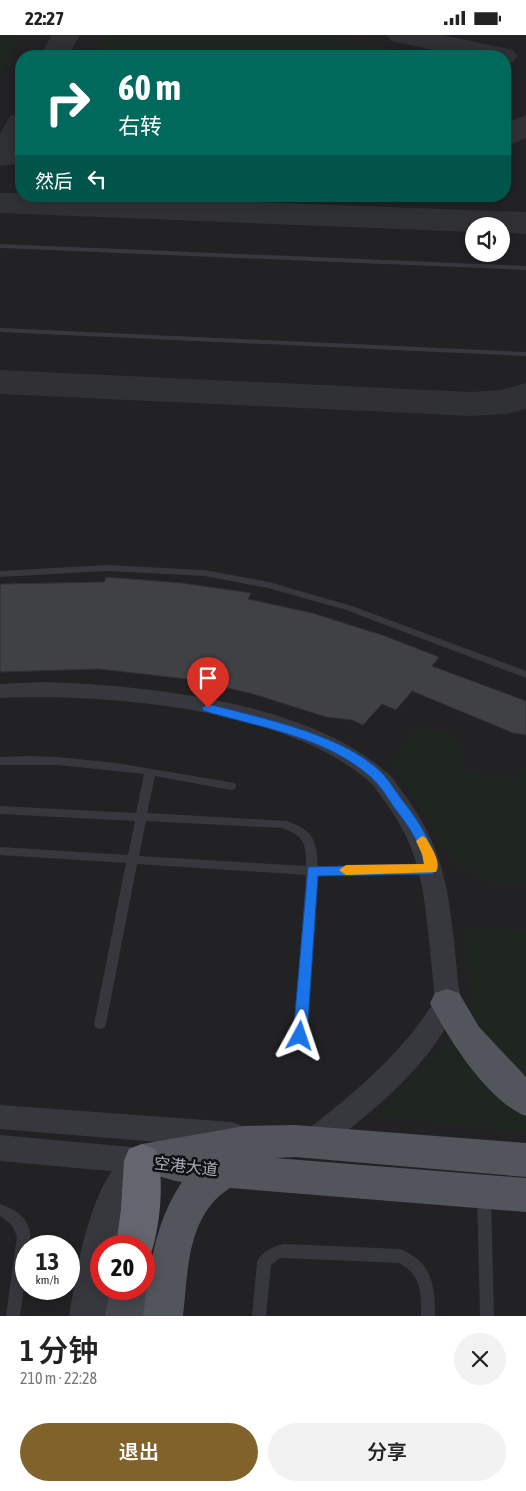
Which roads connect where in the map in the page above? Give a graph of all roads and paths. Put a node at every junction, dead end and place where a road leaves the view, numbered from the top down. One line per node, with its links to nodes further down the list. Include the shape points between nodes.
1 (0, 246): 2 (lane)
2 (526, 268)
3 (0, 330): 4 (lane)
4 (526, 354)
5 (0, 574): 6 (lane, via 107,568 204,573 269,585 349,608)
6 (526, 675)
7 (0, 691): 15 (street, via 81,689 150,696 254,719 337,748 378,777 410,818 429,854)
8 (0, 761): 9 (lane, via 74,762)
9 (150, 772): 10 (lane); 12 (lane)
10 (231, 786)
11 (0, 810): 12 (lane)
12 (141, 817): 14 (lane); 16 (lane, via 293,827 309,837)
13 (0, 851): 14 (lane)
14 (132, 859): 16 (lane); 18 (lane)
15 (432, 869): 16 (lane); 17 (street)
16 (312, 871): 19 (lane)
17 (447, 1003): 20 (main road, via 467,1037); 22 (street, via 414,1052 379,1087)
18 (100, 1024)
19 (300, 1036)
20 (526, 1100)
21 (0, 1117): 22 (street)
22 (312, 1142): 24 (main road, 空港大道); 25 (main road, 空港大道, via 244,1142); 26 (main road, via 256,1155)
23 (0, 1149): 25 (street)
24 (526, 1160)
25 (142, 1161): 26 (main road, 空港大道); 30 (highway); 33 (street, via 122,1188 110,1214)
26 (224, 1170): 27 (main road, 空港大道); 35 (main road, via 193,1195 182,1213 173,1243)
27 (484, 1193): 28 (main road, 空港大道); 38 (lane)
28 (526, 1195)
29 (0, 1210): 32 (lane, via 17,1219 24,1236)
30 (136, 1235)
31 (127, 1300): 34 (main road)
32 (12, 1316)
33 (88, 1316)
34 (125, 1316)
35 (163, 1316)
36 (258, 1316): 37 (lane, via 264,1262 284,1251 400,1256 411,1261 426,1279)
37 (428, 1316)
38 (487, 1316)

